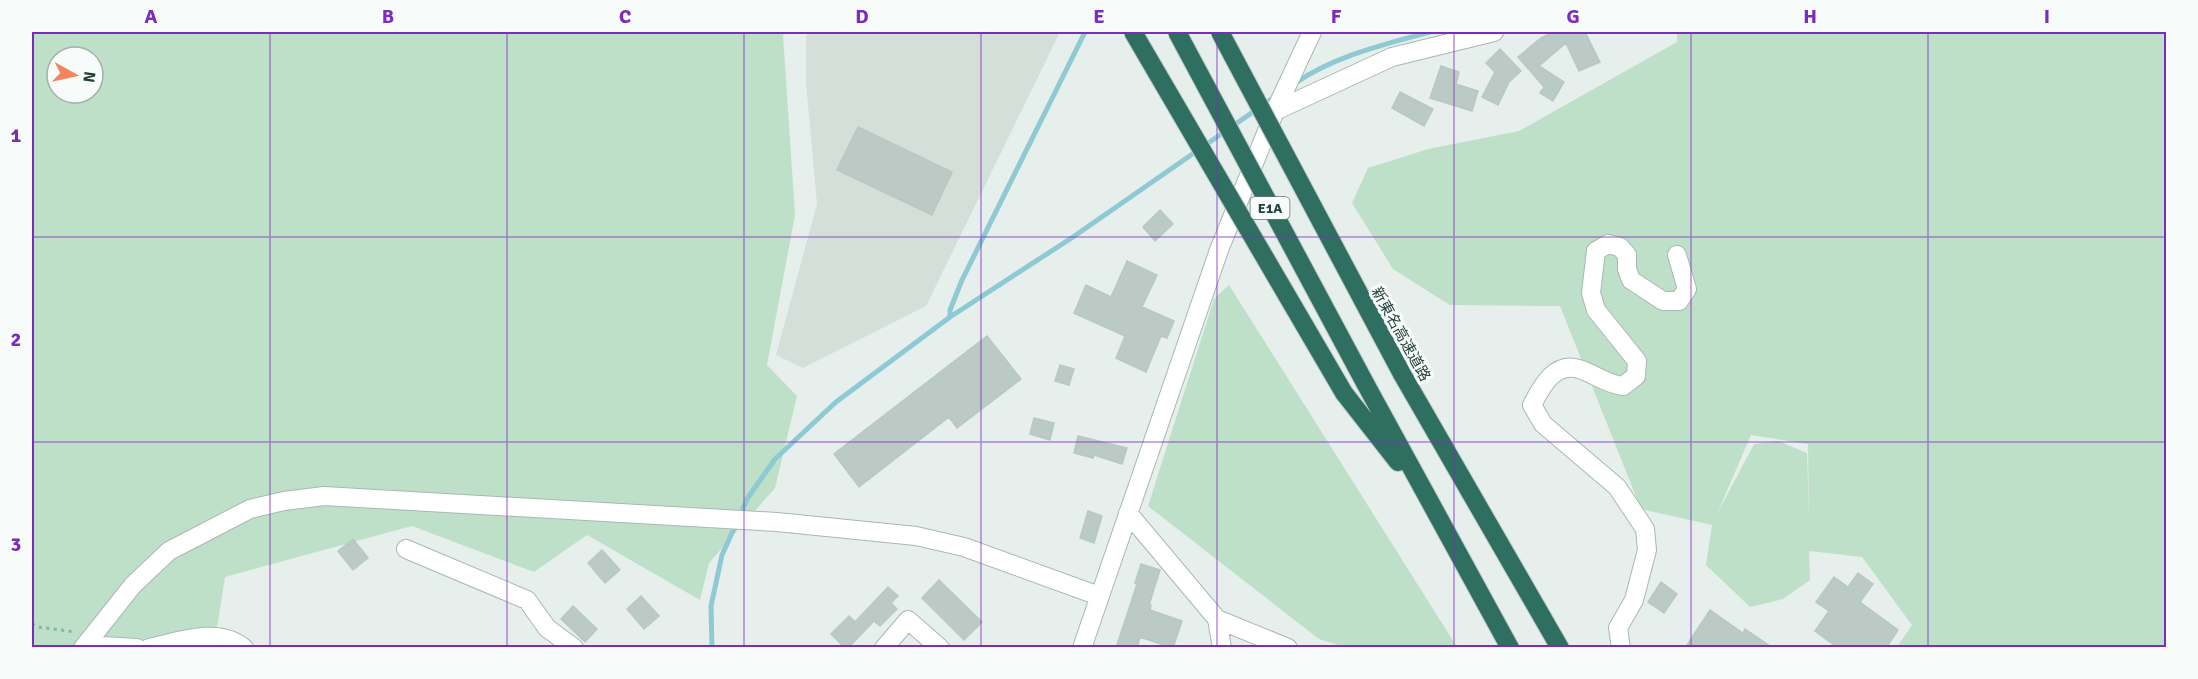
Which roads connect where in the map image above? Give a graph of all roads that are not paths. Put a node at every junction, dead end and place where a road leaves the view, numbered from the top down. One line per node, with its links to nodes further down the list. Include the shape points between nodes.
1 (1133, 32): 8 (highway, bridge, via 1344,393)
2 (1177, 32): 8 (highway, E1A, bridge)
3 (1220, 32): 24 (highway, 新東名高速道路 / E1A, bridge, via 1402,374)
4 (1312, 32): 6 (street)
5 (1494, 32): 6 (street, via 1392,57)
6 (1275, 111): 9 (street, via 1219,250)
7 (1677, 255): 25 (street, via 1687,289 1679,301 1663,302 1631,280 1627,255 1620,247 1608,244 1596,251 1591,293 1596,310 1637,361 1636,376 1623,386 1611,385 1577,368 1559,370 1544,381 1532,405 1543,424 1617,487 1645,529 1647,550 1634,600 1618,628)
8 (1429, 502): 23 (highway, E1A)
9 (1128, 513): 11 (street); 12 (street)
10 (406, 549): 17 (street, via 526,600 547,628)
11 (1099, 596): 13 (street, via 964,547 916,536 777,522 324,496 250,509 169,551 133,585); 20 (street)
12 (1217, 619): 21 (street); 22 (street)
13 (88, 642): 14 (street)
14 (137, 648)
15 (149, 648): 16 (street, via 207,637 223,637)
16 (244, 648)
17 (574, 648)
18 (884, 648): 19 (street, via 908,620)
19 (940, 648)
20 (1083, 648)
21 (1222, 648)
22 (1288, 648)
23 (1510, 648)
24 (1560, 648)
25 (1621, 648)

